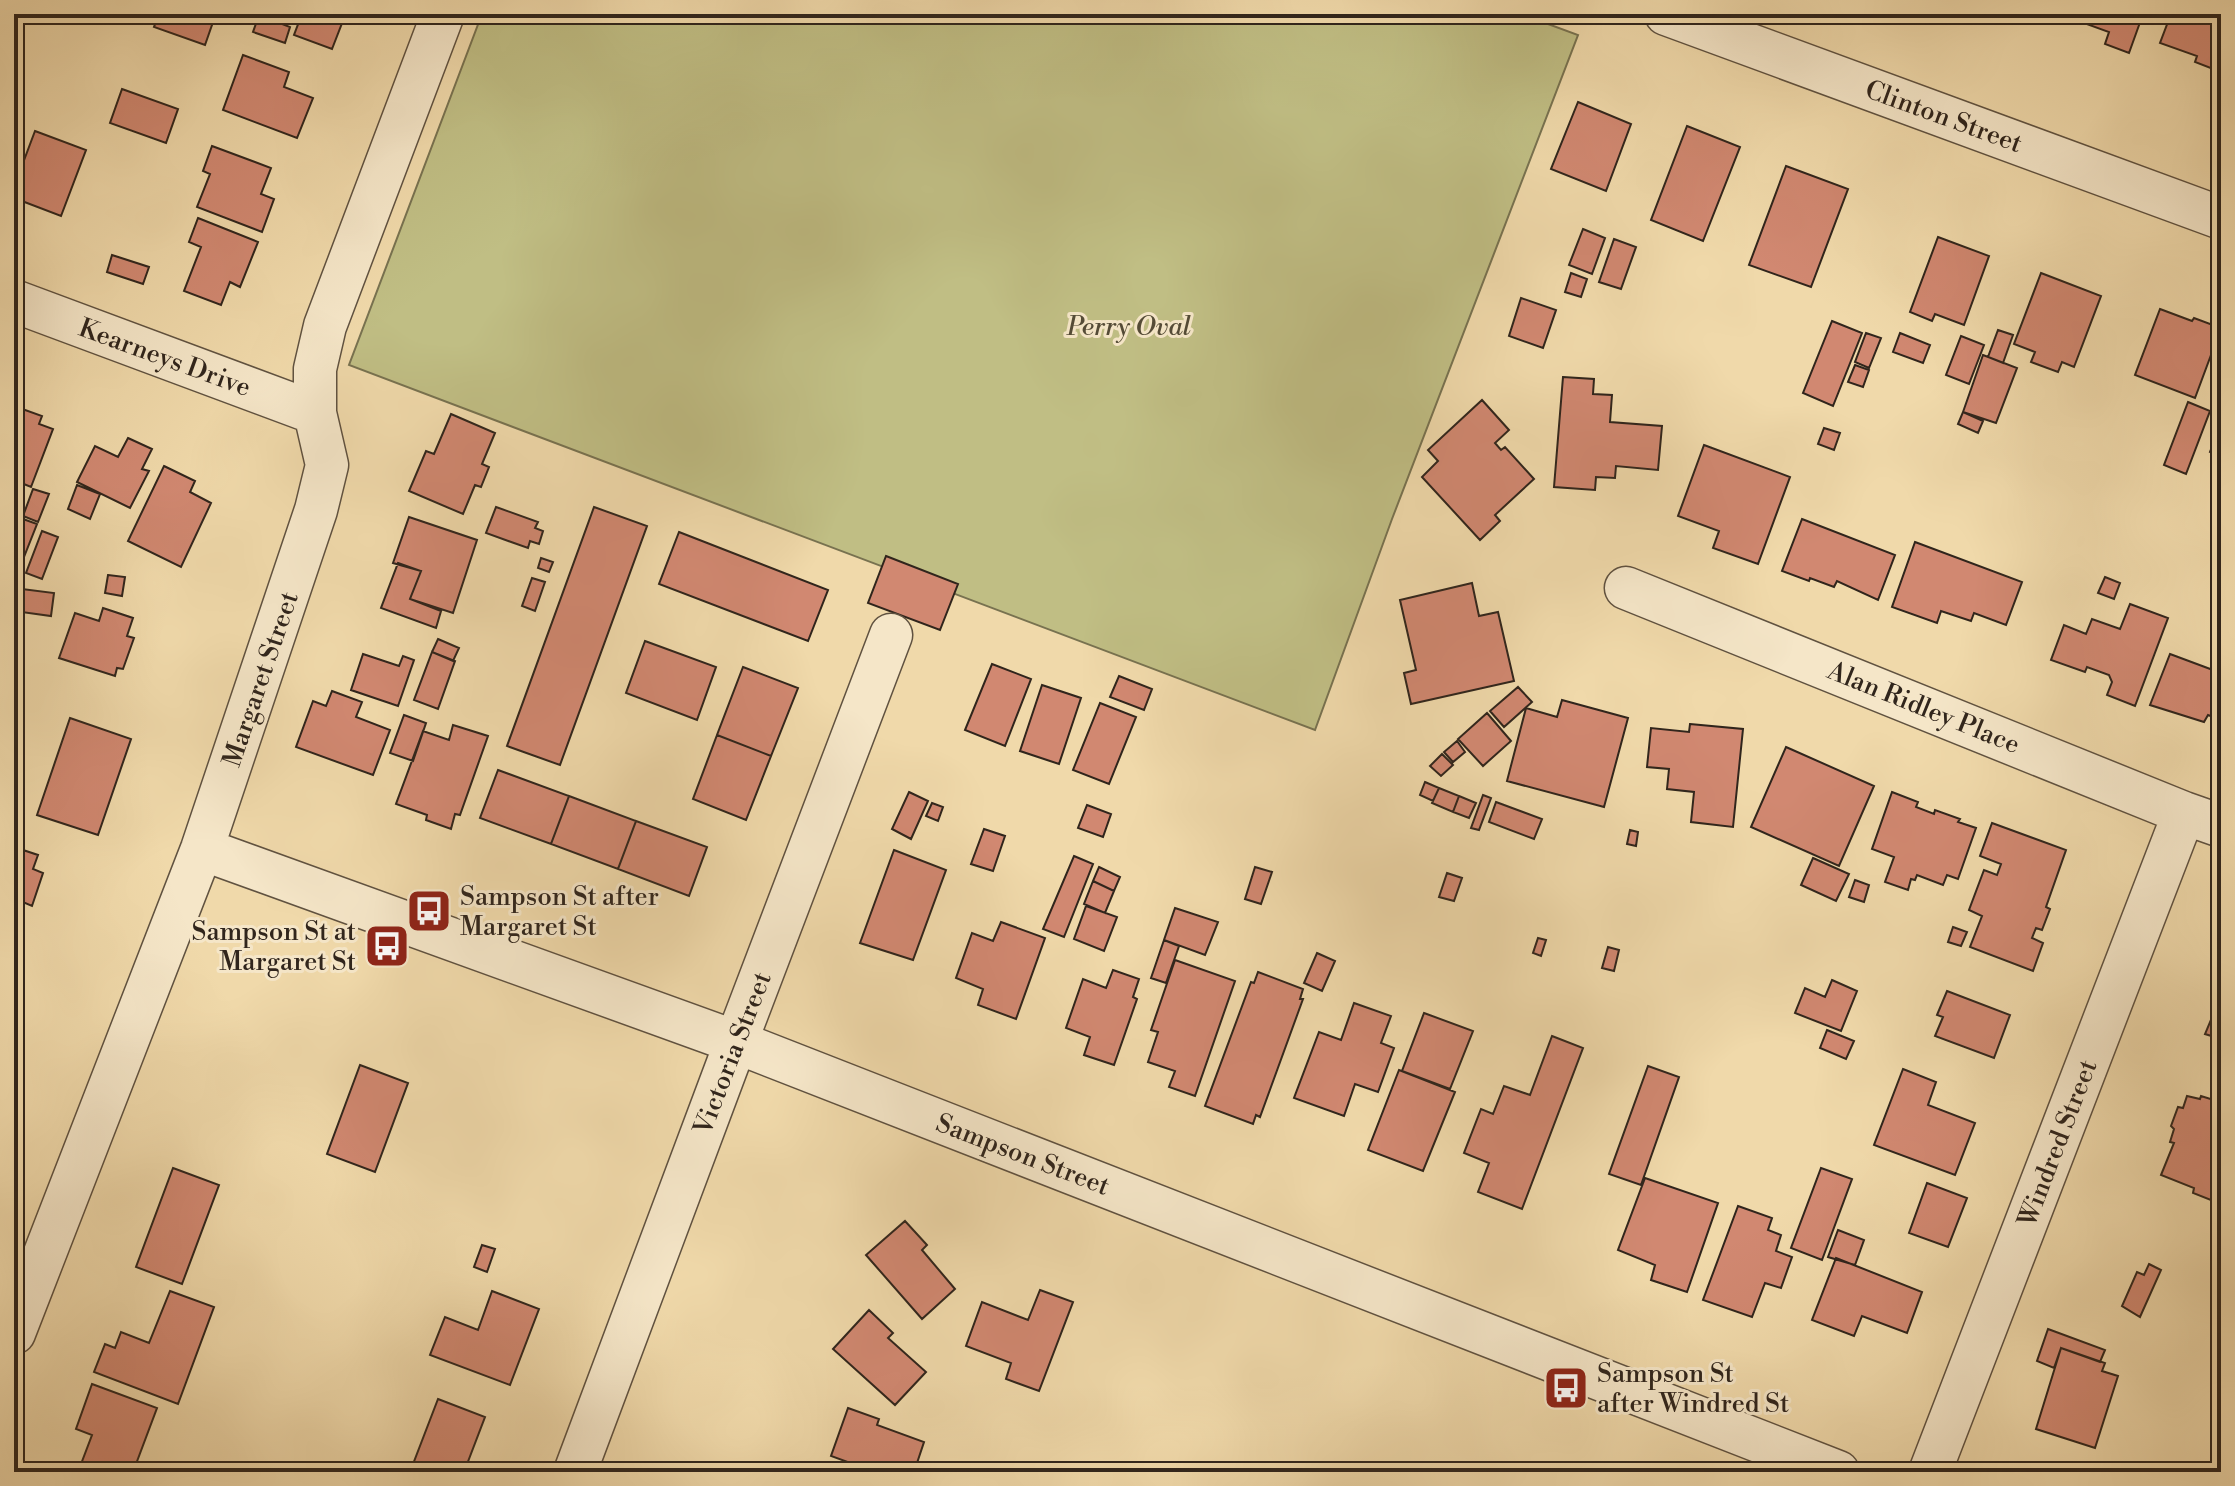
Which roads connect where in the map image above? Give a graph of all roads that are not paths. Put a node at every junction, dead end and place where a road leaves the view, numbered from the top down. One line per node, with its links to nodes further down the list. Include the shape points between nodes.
1 (443, 14): 5 (street, Margaret Street, via 325,326 315,369)
2 (1666, 14): 3 (street, Clinton Street)
3 (2221, 218)
4 (14, 301): 5 (street, Kearneys Drive)
5 (315, 413): 9 (street, Margaret Street, via 327,465 316,510)
6 (1626, 588): 8 (street, Alan Ridley Place)
7 (891, 635): 10 (street, Victoria Street)
8 (2202, 820): 14 (street, Windred Street)
9 (202, 849): 10 (street, Sampson Street); 11 (street, Margaret Street)
10 (736, 1042): 12 (street, Victoria Street); 13 (street, Sampson Street)
11 (14, 1333)
12 (575, 1472)
13 (1838, 1472)
14 (1930, 1472)

